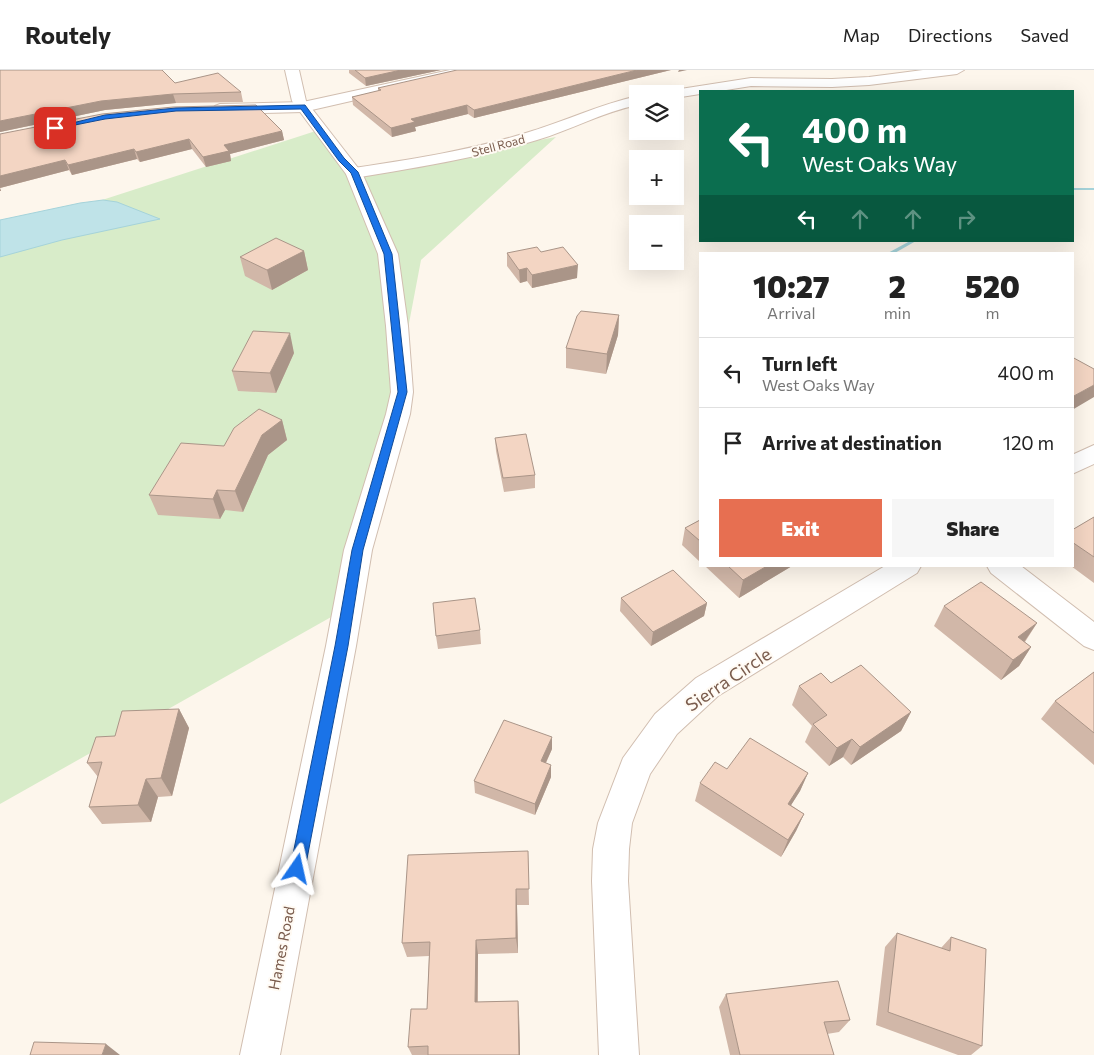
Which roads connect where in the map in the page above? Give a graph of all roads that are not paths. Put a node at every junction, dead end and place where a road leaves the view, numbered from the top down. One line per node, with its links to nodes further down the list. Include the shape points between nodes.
1 (292, 70): 8 (street, Hames Road, via 294,86)
2 (470, 70): 8 (street)
3 (957, 70): 5 (street, via 869,81 751,82)
4 (699, 90): 6 (street)
5 (700, 90)
6 (684, 92)
7 (629, 103): 10 (street, Stell Road, via 492,148)
8 (303, 107): 9 (street); 10 (street, Hames Road)
9 (204, 109)
10 (354, 172): 16 (street, Hames Road, via 388,254 402,392 358,550)
11 (1094, 453): 12 (street)
12 (1074, 465)
13 (905, 567): 17 (street, Sierra Circle, via 708,687 666,724 635,768 615,823 610,849)
14 (1002, 567): 15 (street)
15 (1094, 638)
16 (260, 1055)
17 (619, 1055)

